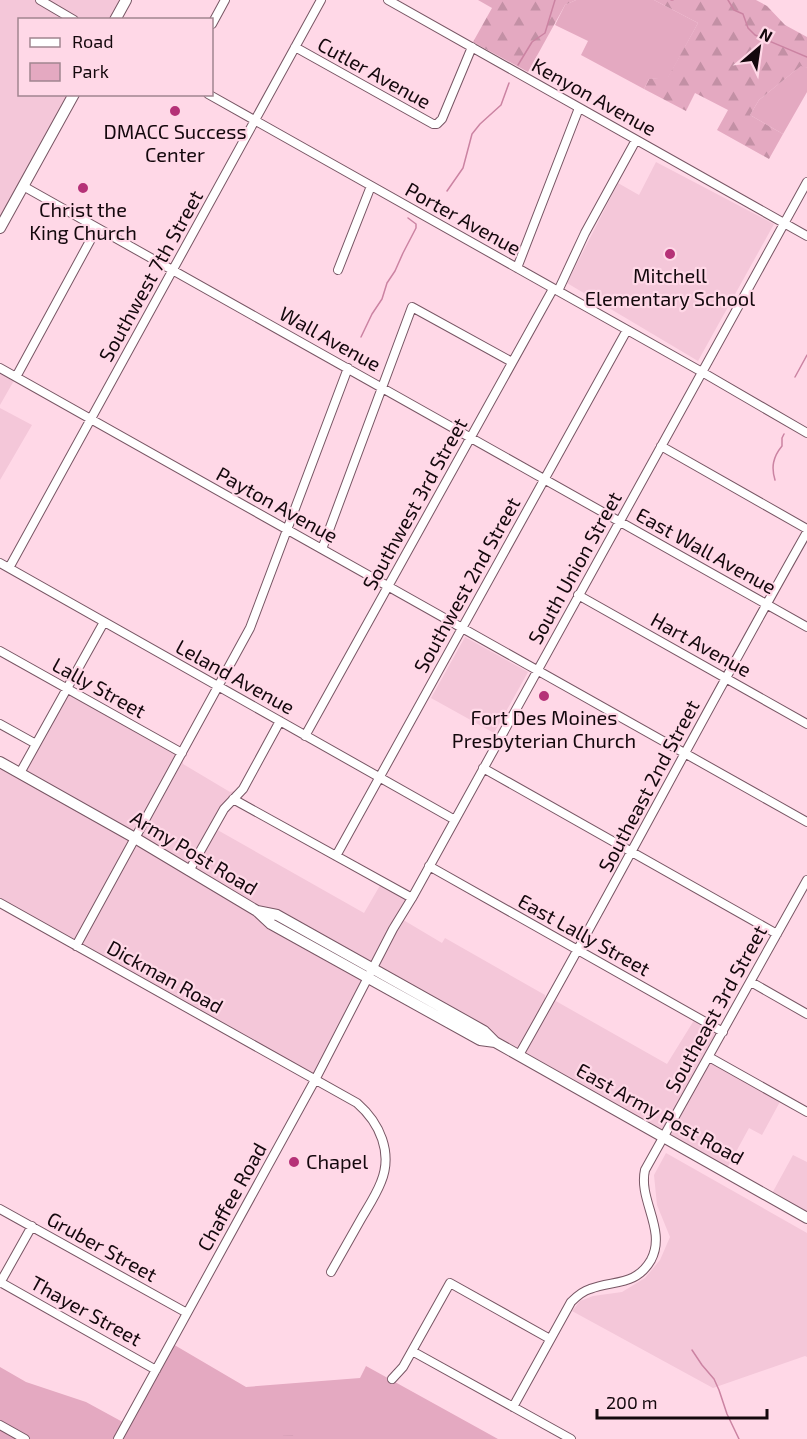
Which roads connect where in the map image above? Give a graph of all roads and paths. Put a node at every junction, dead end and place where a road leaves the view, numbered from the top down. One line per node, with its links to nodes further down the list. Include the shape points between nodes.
1 (40, 0): 6 (street)
2 (126, 0): 7 (main road)
3 (225, 0): 8 (street)
4 (321, 0): 9 (street, Southwest 7th Street)
5 (388, 0): 10 (street, Kenyon Avenue)
6 (71, 18)
7 (116, 18)
8 (213, 22)
9 (295, 47): 10 (street, Cutler Avenue, via 437,124); 14 (street, Southwest 7th Street)
10 (472, 47): 13 (street, Kenyon Avenue)
11 (73, 96): 17 (main road)
12 (211, 96): 14 (street, Porter Avenue)
13 (579, 108): 15 (street, Kenyon Avenue); 23 (street)
14 (255, 121): 18 (street, Porter Avenue); 24 (street, Southwest 7th Street)
15 (636, 140): 19 (street, Kenyon Avenue); 26 (street, Southwest 3rd Street)
16 (807, 182): 19 (street, South Union Street)
17 (23, 186): 20 (main road); 21 (street, Wall Avenue)
18 (371, 186): 23 (street, Porter Avenue); 25 (street)
19 (784, 223): 22 (street, Kenyon Avenue); 31 (street, South Union Street)
20 (1, 224)
21 (97, 228): 24 (street, Wall Avenue); 32 (street)
22 (807, 236)
23 (517, 268): 26 (street, Porter Avenue)
24 (173, 270): 30 (street, Wall Avenue); 34 (street, Southwest 7th Street)
25 (338, 270)
26 (555, 290): 27 (street, Porter Avenue); 28 (street, Southwest 3rd Street)
27 (627, 330): 31 (street, Porter Avenue); 38 (street, Southwest 2nd Street)
28 (512, 362): 33 (street, via 412,307); 36 (street, Southwest 3rd Street)
29 (0, 368): 32 (street, Payton Avenue)
30 (348, 368): 33 (street, Wall Avenue); 40 (street)
31 (702, 372): 35 (street, Porter Avenue); 37 (street, South Union Street)
32 (16, 377): 34 (street, Payton Avenue)
33 (382, 388): 36 (street, Wall Avenue); 42 (street)
34 (91, 419): 40 (street, Payton Avenue); 44 (street, Southwest 7th Street)
35 (807, 433)
36 (471, 437): 38 (street, Wall Avenue); 45 (street, Southwest 3rd Street)
37 (661, 446): 39 (street, South Union Street); 41 (street)
38 (544, 479): 39 (street, Wall Avenue); 50 (street, Southwest 2nd Street)
39 (620, 521): 46 (street, South Union Street); 47 (street, East Wall Avenue)
40 (287, 530): 42 (street, Payton Avenue); 54 (street, via 250,628)
41 (807, 531): 47 (street, Southeast 2nd Street)
42 (322, 549): 45 (street, Payton Avenue)
43 (0, 563): 44 (street, Leland Avenue)
44 (9, 568): 48 (street, Leland Avenue)
45 (388, 586): 50 (street, Payton Avenue); 59 (street, Southwest 3rd Street)
46 (578, 595): 52 (street, South Union Street); 53 (street, Hart Avenue)
47 (766, 604): 49 (street, East Wall Avenue); 53 (street, Southeast 2nd Street)
48 (104, 622): 54 (street, Leland Avenue); 55 (street)
49 (807, 627)
50 (462, 628): 52 (street, Payton Avenue); 66 (street, Southwest 2nd Street)
51 (0, 651): 55 (street, Lally Street)
52 (537, 670): 62 (street, Payton Avenue); 64 (street, South Union Street)
53 (725, 678): 58 (street, Hart Avenue); 62 (street, Southeast 2nd Street)
54 (218, 687): 56 (street, Leland Avenue); 61 (street)
55 (67, 689): 60 (street); 61 (street, Lally Street)
56 (280, 722): 59 (street, Leland Avenue); 67 (street, via 243,789)
57 (0, 724): 60 (street)
58 (807, 724)
59 (305, 735): 66 (street, Leland Avenue)
60 (36, 744): 65 (street)
61 (182, 753): 70 (street)
62 (685, 753): 69 (street, Payton Avenue); 71 (street, Southeast 2nd Street)
63 (0, 762): 65 (main road, Army Post Road)
64 (483, 768): 68 (street, South Union Street); 71 (street)
65 (20, 773): 70 (main road, Army Post Road)
66 (380, 778): 68 (street, Leland Avenue); 72 (street, Southwest 2nd Street)
67 (233, 799): 72 (street); 74 (street)
68 (454, 820): 73 (street, South Union Street)
69 (807, 822)
70 (135, 838): 74 (main road, Army Post Road); 79 (street)
71 (632, 852): 78 (street); 80 (street, Southeast 2nd Street)
72 (336, 856): 76 (street)
73 (429, 866): 76 (street, South Union Street); 80 (street, East Lally Street)
74 (189, 871): 81 (main road, Army Post Road, via 256,911 277,915)
75 (807, 880): 78 (street, Southeast 3rd Street)
76 (412, 898): 81 (street, South Union Street)
77 (0, 903): 79 (street, Dickman Road)
78 (777, 934): 82 (street, Southeast 3rd Street)
79 (76, 946): 87 (street, Dickman Road)
80 (578, 951): 84 (street, East Lally Street); 85 (street, Southeast 2nd Street)
81 (370, 974): 85 (main road, East Army Post Road, via 484,1031); 87 (street, Chaffee Road)
82 (751, 982): 83 (street); 84 (street, Southeast 3rd Street)
83 (807, 1014)
84 (723, 1032): 86 (street, Southeast 3rd Street)
85 (519, 1055): 89 (main road, East Army Post Road)
86 (709, 1058): 88 (street); 89 (street, Southeast 3rd Street)
87 (315, 1080): 93 (street, Dickman Road, via 365,1110 381,1133 386,1162 381,1182); 95 (street, Chaffee Road)
88 (807, 1112)
89 (663, 1137): 91 (main road, East Army Post Road); 96 (street, Southeast 3rd Street, via 644,1176 656,1237 651,1260 633,1277 591,1288 577,1296)
90 (0, 1209): 92 (street, Gruber Street)
91 (807, 1218)
92 (32, 1226): 94 (street); 95 (street, Gruber Street)
93 (331, 1272)
94 (0, 1282): 98 (street, Thayer Street)
95 (187, 1313): 98 (street, Chaffee Road)
96 (550, 1339): 97 (street, via 450,1283); 100 (street, Southeast 3rd Street)
97 (412, 1351): 99 (street); 100 (street)
98 (156, 1370): 103 (street, Chaffee Road)
99 (392, 1379)
100 (513, 1407): 104 (street)
101 (0, 1425): 102 (street)
102 (24, 1439)
103 (118, 1439)
104 (571, 1439)

